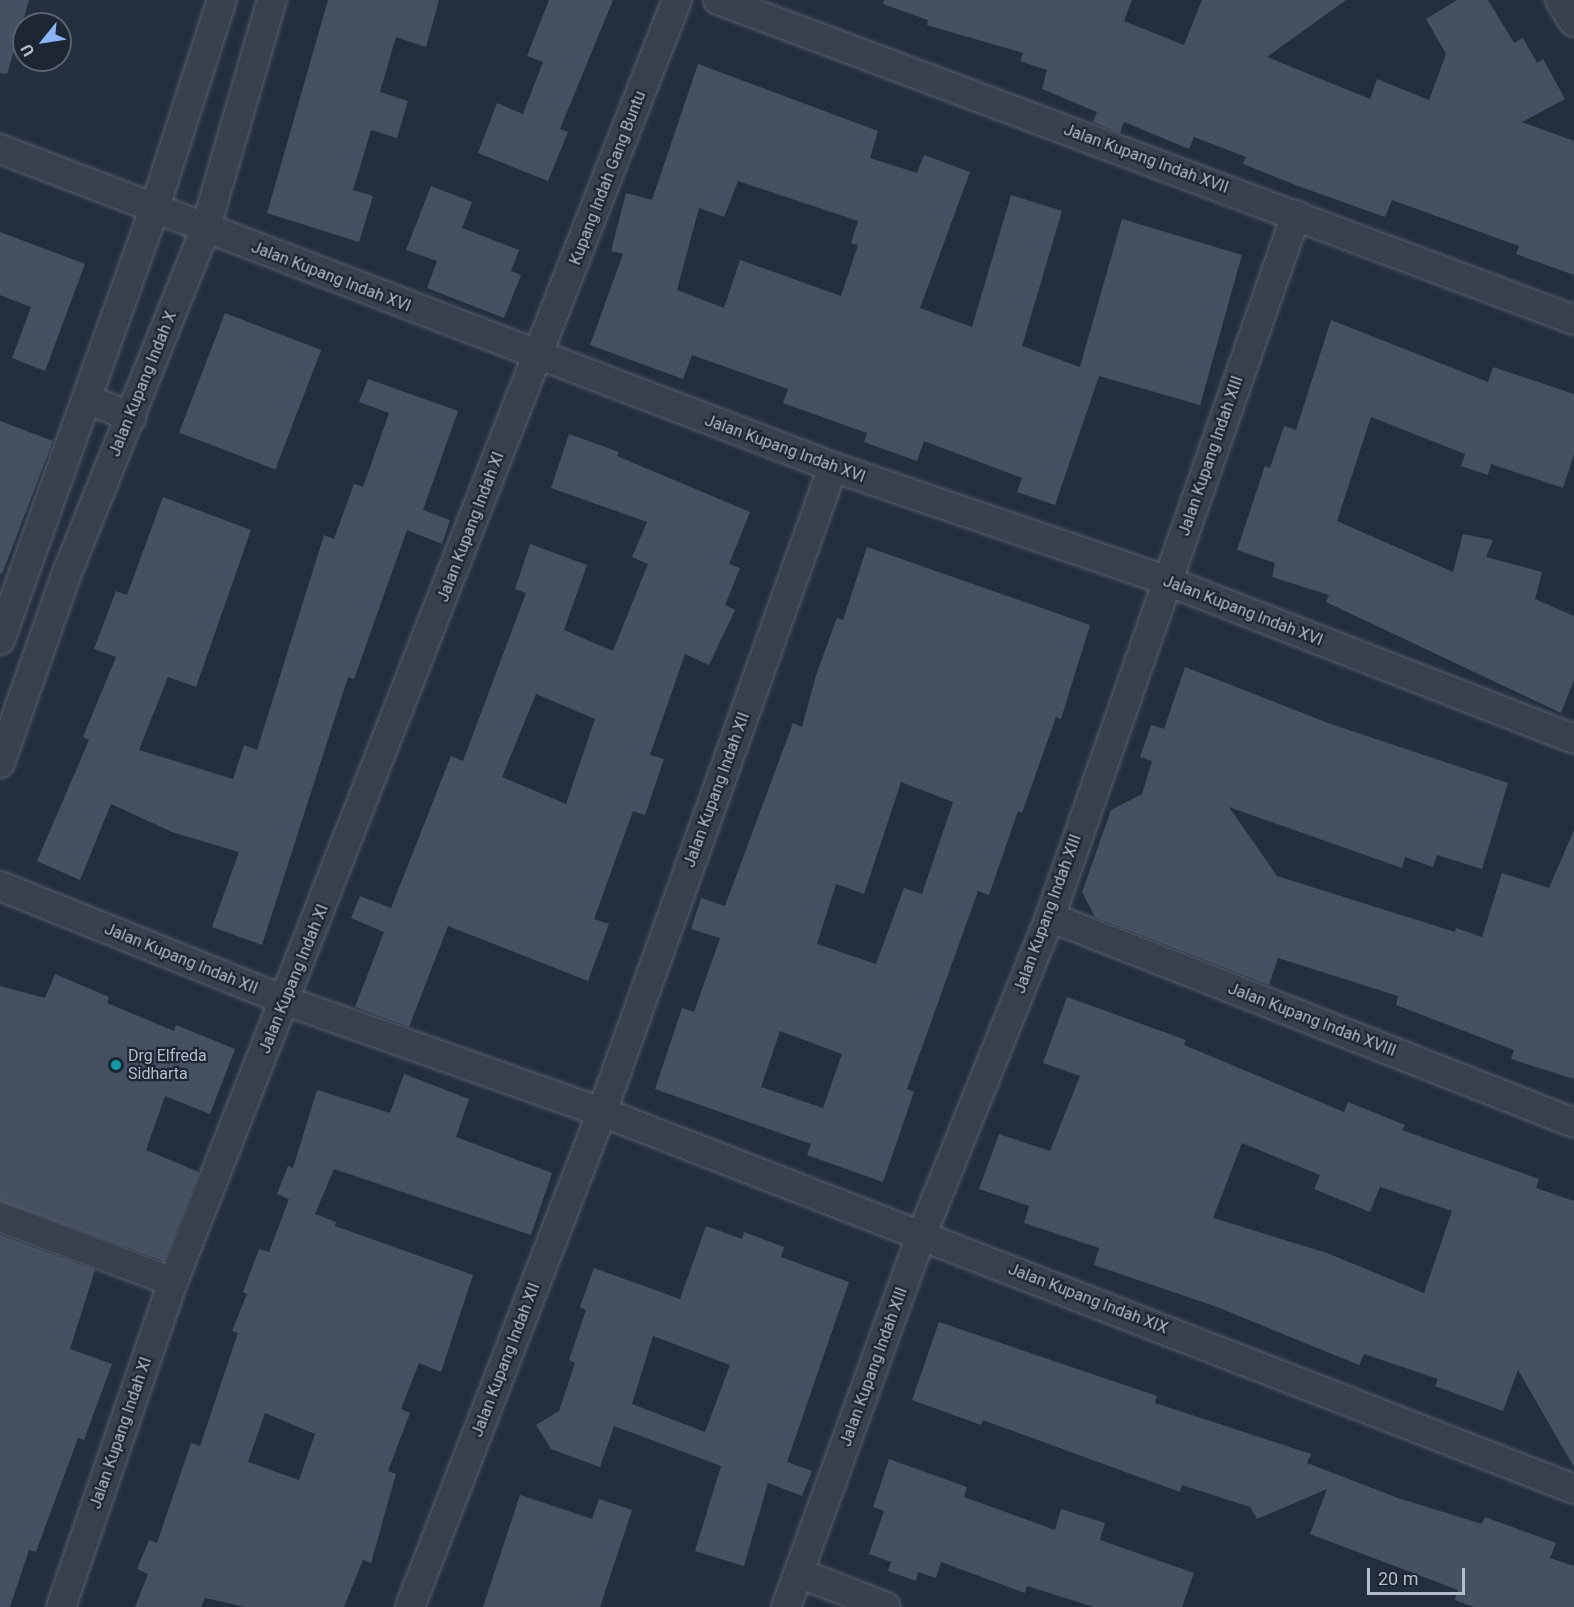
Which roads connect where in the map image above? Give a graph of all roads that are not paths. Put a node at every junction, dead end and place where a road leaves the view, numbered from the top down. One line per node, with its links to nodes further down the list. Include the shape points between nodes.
1 (222, 0): 8 (street)
2 (272, 0): 10 (street, Jalan Kupang Indah X)
3 (677, 0): 12 (street, Kupang Indah Gang Buntu)
4 (718, 0): 9 (street, Jalan Kupang Indah XVII)
5 (1560, 0): 6 (street)
6 (1574, 22)
7 (0, 149): 8 (street, Jalan Kupang Indah XVI)
8 (155, 207): 10 (street, Jalan Kupang Indah XVI); 13 (street)
9 (1296, 215): 11 (street, Jalan Kupang Indah XVII); 18 (street, Jalan Kupang Indah XIII)
10 (206, 227): 12 (street, Jalan Kupang Indah XVI, via 349,286); 14 (street, Jalan Kupang Indah X)
11 (1574, 320)
12 (538, 355): 15 (street, Jalan Kupang Indah XVI); 24 (street, Jalan Kupang Indah XI)
13 (87, 400): 14 (street); 16 (street)
14 (129, 420): 17 (street, Jalan Kupang Indah X)
15 (833, 467): 18 (street, Jalan Kupang Indah XVI); 25 (street, Jalan Kupang Indah XII)
16 (26, 566): 17 (street); 19 (street)
17 (65, 578): 21 (street, Jalan Kupang Indah X)
18 (1167, 581): 20 (street, Jalan Kupang Indah XVI); 23 (street, Jalan Kupang Indah XIII)
19 (0, 640)
20 (1574, 739)
21 (0, 763)
22 (0, 886): 24 (street, Jalan Kupang Indah XII)
23 (1050, 917): 26 (street, Jalan Kupang Indah XVIII); 28 (street, Jalan Kupang Indah XIII)
24 (286, 1001): 25 (street, Jalan Kupang Indah XII); 29 (street, Jalan Kupang Indah XI)
25 (602, 1112): 28 (street, Jalan Kupang Indah XIX); 33 (street, Jalan Kupang Indah XII)
26 (1574, 1123)
27 (0, 1217): 29 (street)
28 (922, 1234): 30 (street, Jalan Kupang Indah XIX); 31 (street, Jalan Kupang Indah XIII)
29 (173, 1282): 32 (street, Jalan Kupang Indah XI)
30 (1574, 1489)
31 (799, 1573): 34 (street, Jalan Kupang Indah XIII); 35 (street)
32 (61, 1607)
33 (410, 1607)
34 (786, 1607)
35 (886, 1607)

